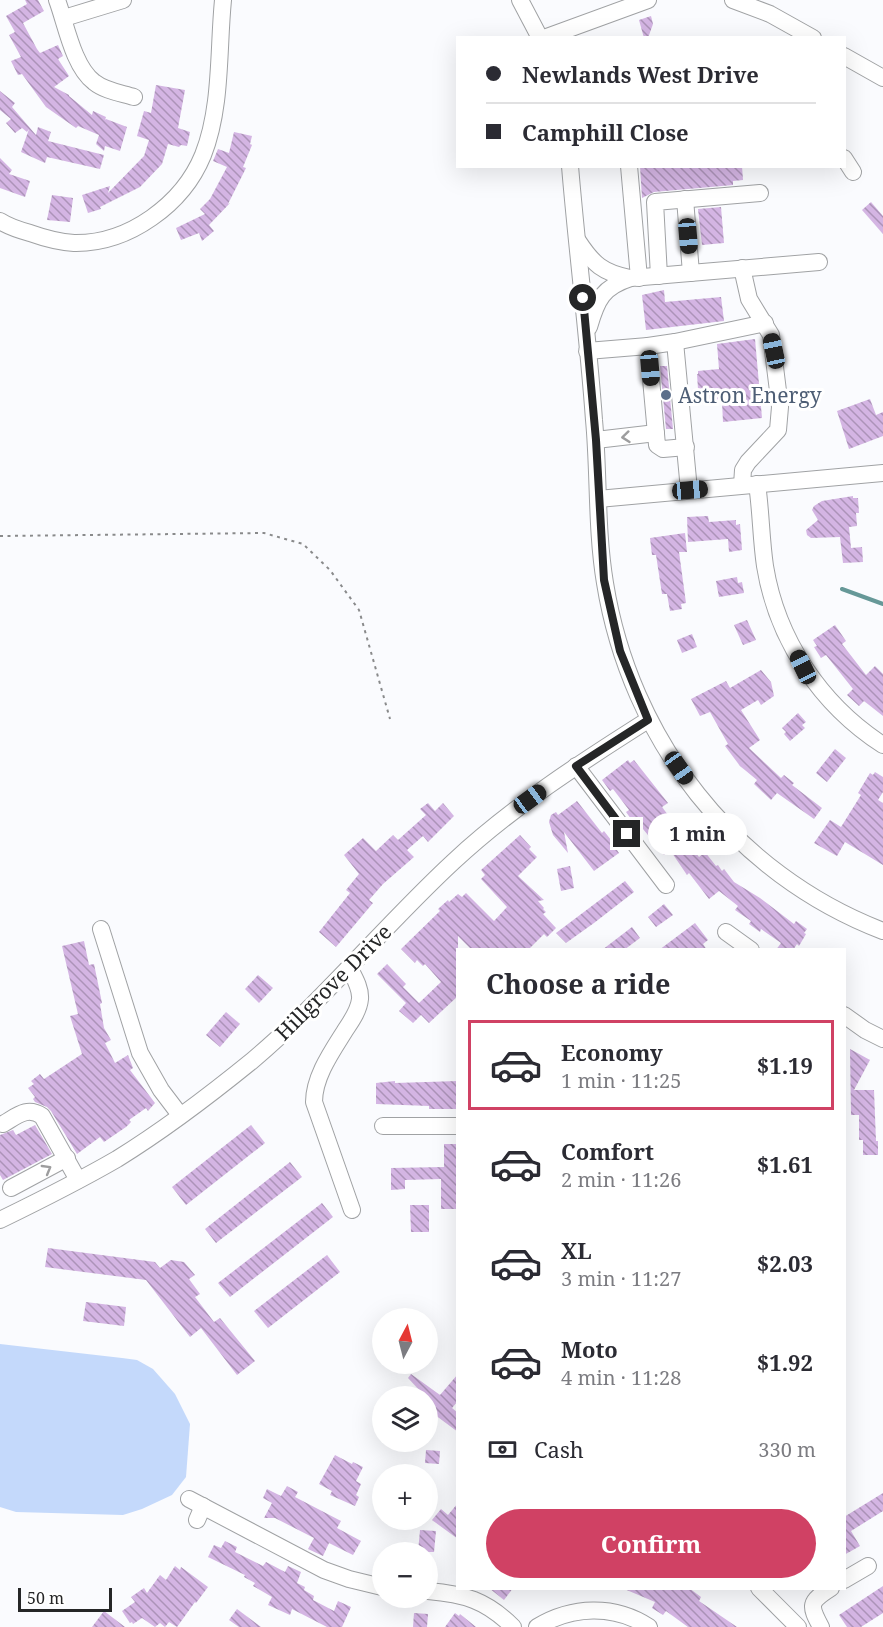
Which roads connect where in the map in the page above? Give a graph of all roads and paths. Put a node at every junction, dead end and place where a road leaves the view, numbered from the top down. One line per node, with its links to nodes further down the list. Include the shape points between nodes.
1 (57, 0): 8 (street)
2 (123, 0): 8 (street)
3 (206, 0): 7 (street)
4 (520, 0): 9 (street)
5 (648, 0): 10 (street)
6 (733, 0): 11 (street, via 770,14)
7 (223, 3): 21 (street, via 210,132 204,153 184,190 142,224 95,242 50,240)
8 (64, 18): 14 (street, via 78,61 88,76 105,89)
9 (541, 36)
10 (548, 36)
11 (809, 36)
12 (846, 57): 13 (street)
13 (883, 78)
14 (134, 97)
15 (570, 168): 22 (street)
16 (629, 168): 20 (street)
17 (760, 193): 18 (street)
18 (685, 199): 19 (street); 25 (street)
19 (655, 202): 20 (street); 26 (street)
20 (633, 205): 27 (street)
21 (0, 221)
22 (577, 240): 27 (street, via 606,272); 30 (street)
23 (819, 262): 24 (street)
24 (742, 268): 25 (street); 28 (street, via 749,299)
25 (691, 273): 26 (street)
26 (659, 276): 27 (street)
27 (635, 278): 30 (street, via 605,290 596,307)
28 (765, 323): 29 (street); 36 (street, via 774,351 780,422 772,439 743,470)
29 (675, 342): 31 (street); 34 (street)
30 (587, 344): 31 (street); 33 (street)
31 (648, 346): 32 (street)
32 (656, 433): 33 (street, one-way to 33); 34 (street, via 659,448)
33 (596, 440): 38 (street)
34 (686, 447): 37 (street)
35 (883, 473): 36 (street)
36 (750, 485): 37 (street); 42 (street, via 776,612 803,667 838,709)
37 (690, 490): 38 (street)
38 (598, 500): 41 (street, via 604,580 612,619 620,651)
39 (0, 536): 40 (path, via 264,533 303,544 330,570 359,610)
40 (390, 719)
41 (648, 720): 43 (street, Hillgrove Drive); 46 (street, via 699,797 743,845 812,897)
42 (883, 745)
43 (576, 766): 44 (street); 49 (street, Hillgrove Drive, via 514,810 453,861)
44 (666, 885)
45 (101, 929): 52 (street, via 140,1053)
46 (883, 931)
47 (726, 932): 48 (street)
48 (743, 948)
49 (349, 967): 52 (street, Hillgrove Drive, via 252,1060); 61 (street, via 360,999 356,1014 322,1072 314,1090 314,1102)
50 (846, 1016): 51 (street)
51 (883, 1039)
52 (180, 1115): 57 (street, Hillgrove Drive, via 117,1159)
53 (3, 1124): 56 (street, via 34,1111 42,1116)
54 (383, 1126): 55 (street)
55 (456, 1126)
56 (67, 1158): 57 (street); 58 (street, one-way to 56)
57 (78, 1180): 60 (street, Hillgrove Drive)
58 (26, 1181): 59 (street); 60 (street)
59 (11, 1188)
60 (38, 1201): 62 (street, Hillgrove Drive)
61 (352, 1209)
62 (0, 1220)
63 (196, 1508): 66 (street, via 324,1570)
64 (868, 1566): 65 (street)
65 (846, 1579)
66 (372, 1585)
67 (761, 1590): 74 (street)
68 (828, 1590): 75 (street, via 812,1603)
69 (438, 1591): 70 (street)
70 (458, 1591): 71 (street)
71 (513, 1627)
72 (537, 1627): 73 (street, via 555,1617 595,1609 617,1613)
73 (649, 1627)
74 (798, 1627)
75 (821, 1627)

